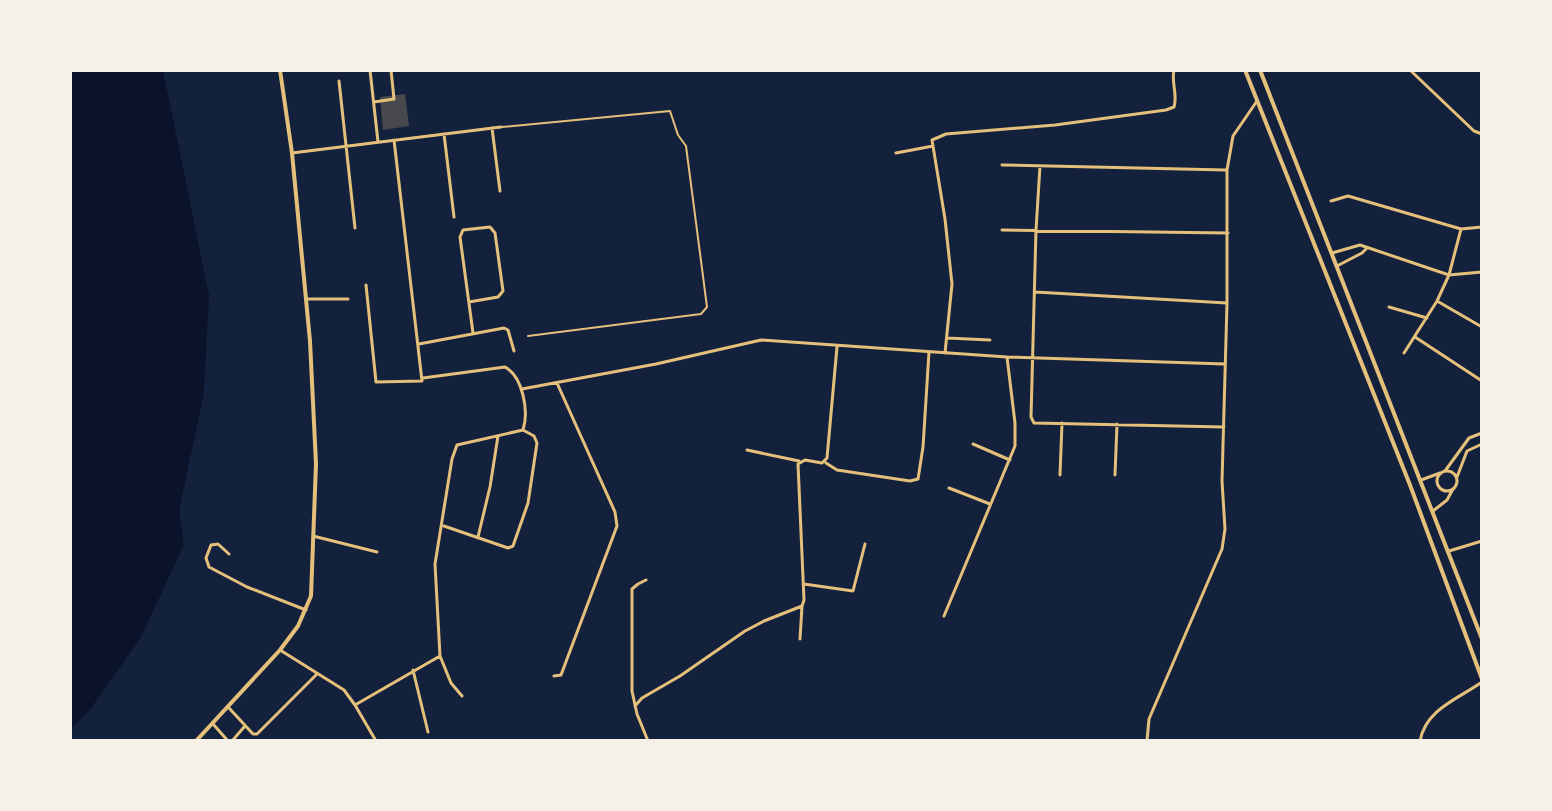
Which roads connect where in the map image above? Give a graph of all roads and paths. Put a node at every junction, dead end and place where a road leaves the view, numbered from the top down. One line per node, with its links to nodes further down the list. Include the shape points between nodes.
1 (280, 70): 19 (main road)
2 (370, 70): 10 (street)
3 (391, 70): 10 (street, via 394,99)
4 (1174, 70): 18 (street, via 1175,104 1166,110 946,134 932,140)
5 (1245, 70): 9 (main road)
6 (1260, 70): 34 (main road)
7 (1410, 70): 14 (street)
8 (339, 81): 17 (street)
9 (1257, 101): 23 (street, via 1233,136); 107 (main road)
10 (374, 102): 16 (street)
11 (501, 127): 12 (street); 49 (lane, via 670,111 686,146 707,307 701,314)
12 (492, 128): 13 (street); 24 (street)
13 (444, 134): 15 (street); 26 (street)
14 (1482, 134)
15 (394, 140): 16 (street); 53 (street)
16 (378, 142): 17 (street)
17 (347, 145): 19 (street); 28 (street)
18 (933, 146): 20 (street); 51 (street, via 952,284)
19 (292, 153): 40 (main road)
20 (896, 153)
21 (1002, 165): 22 (street)
22 (1040, 166): 23 (street); 31 (street)
23 (1227, 170): 32 (street)
24 (500, 191)
25 (1331, 201): 29 (street, via 1348,196)
26 (454, 217)
27 (1482, 227): 29 (street)
28 (355, 228)
29 (1461, 229): 37 (street)
30 (1002, 230): 31 (street)
31 (1036, 230): 32 (street); 39 (street)
32 (1228, 233): 44 (street)
33 (1367, 248): 34 (street, via 1360,245); 35 (street); 37 (street)
34 (1332, 254): 35 (main road)
35 (1337, 266): 82 (main road)
36 (1482, 272): 37 (street)
37 (1449, 275): 42 (street)
38 (366, 285): 62 (street, via 376,382 418,383)
39 (1035, 292): 44 (street); 60 (street)
40 (306, 299): 41 (street); 88 (main road, via 316,464)
41 (348, 299)
42 (1437, 301): 46 (street); 47 (street)
43 (469, 302): 43 (street, via 498,297 503,291 490,227 461,233); 48 (street)
44 (1227, 303): 61 (street)
45 (1389, 307): 46 (street)
46 (1427, 318): 50 (street)
47 (1481, 325)
48 (473, 333): 53 (street); 55 (street, via 504,328)
49 (528, 336)
50 (1415, 337): 58 (street); 63 (street)
51 (947, 338): 52 (street); 57 (street)
52 (990, 340)
53 (419, 344): 62 (street)
54 (837, 347): 56 (street); 64 (street, via 751,341); 77 (street)
55 (514, 351)
56 (929, 352): 57 (street); 77 (street, via 918,479 837,470)
57 (945, 353): 59 (street)
58 (1404, 353)
59 (1007, 357): 60 (street); 75 (street, via 1016,435)
60 (1033, 358): 61 (street); 66 (street, via 1031,417 1034,423)
61 (1225, 364): 68 (street)
62 (423, 378): 65 (street, via 505,367)
63 (1482, 381)
64 (557, 383): 65 (street); 106 (street, via 617,526 561,675)
65 (522, 389): 69 (street)
66 (1062, 423): 67 (street); 79 (street)
67 (1117, 424): 68 (street); 80 (street)
68 (1225, 427): 119 (street, via 1222,549 1149,719)
69 (523, 430): 71 (street); 89 (street, via 537,443 528,503 515,543 508,548)
70 (1482, 433): 78 (street, via 1469,438)
71 (498, 436): 87 (street, via 457,445); 89 (street)
72 (973, 444): 75 (street)
73 (1482, 444): 81 (street, via 1467,451)
74 (747, 450): 76 (street)
75 (1010, 460): 85 (street)
76 (800, 461): 77 (street); 96 (street)
77 (825, 461)
78 (1444, 472): 81 (street); 82 (street); 84 (street, via 1438,485)
79 (1060, 475)
80 (1115, 475)
81 (1457, 478): 84 (street)
82 (1421, 480): 86 (main road)
83 (949, 488): 85 (street)
84 (1453, 489): 86 (street)
85 (992, 504): 99 (street)
86 (1433, 511): 92 (main road)
87 (442, 525): 89 (street); 103 (street, via 435,564)
88 (313, 536): 93 (street); 98 (main road)
89 (478, 537)
90 (1482, 541): 92 (street)
91 (865, 544): 96 (street, via 853,591)
92 (1449, 551): 101 (main road)
93 (377, 552)
94 (229, 554): 98 (street, via 218,544 211,545 209,567)
95 (646, 580): 110 (street, via 632,589)
96 (804, 584): 97 (street)
97 (802, 606): 100 (street); 110 (street, via 745,631)
98 (306, 610): 102 (main road)
99 (944, 616)
100 (800, 639)
101 (1482, 639)
102 (280, 650): 105 (street); 111 (main road)
103 (440, 656): 104 (street); 108 (street)
104 (413, 670): 109 (street); 114 (street)
105 (317, 674): 109 (street, via 344,690); 113 (street, via 257,734)
106 (554, 676)
107 (1482, 680): 120 (street, via 1431,716)
108 (462, 696)
109 (355, 705): 117 (street)
110 (635, 705): 118 (street)
111 (229, 708): 112 (main road); 113 (street)
112 (213, 724): 115 (main road); 116 (street)
113 (246, 726): 116 (street)
114 (428, 732)
115 (196, 741)
116 (230, 741)
117 (376, 741)
118 (648, 741)
119 (1147, 741)
120 (1420, 741)

